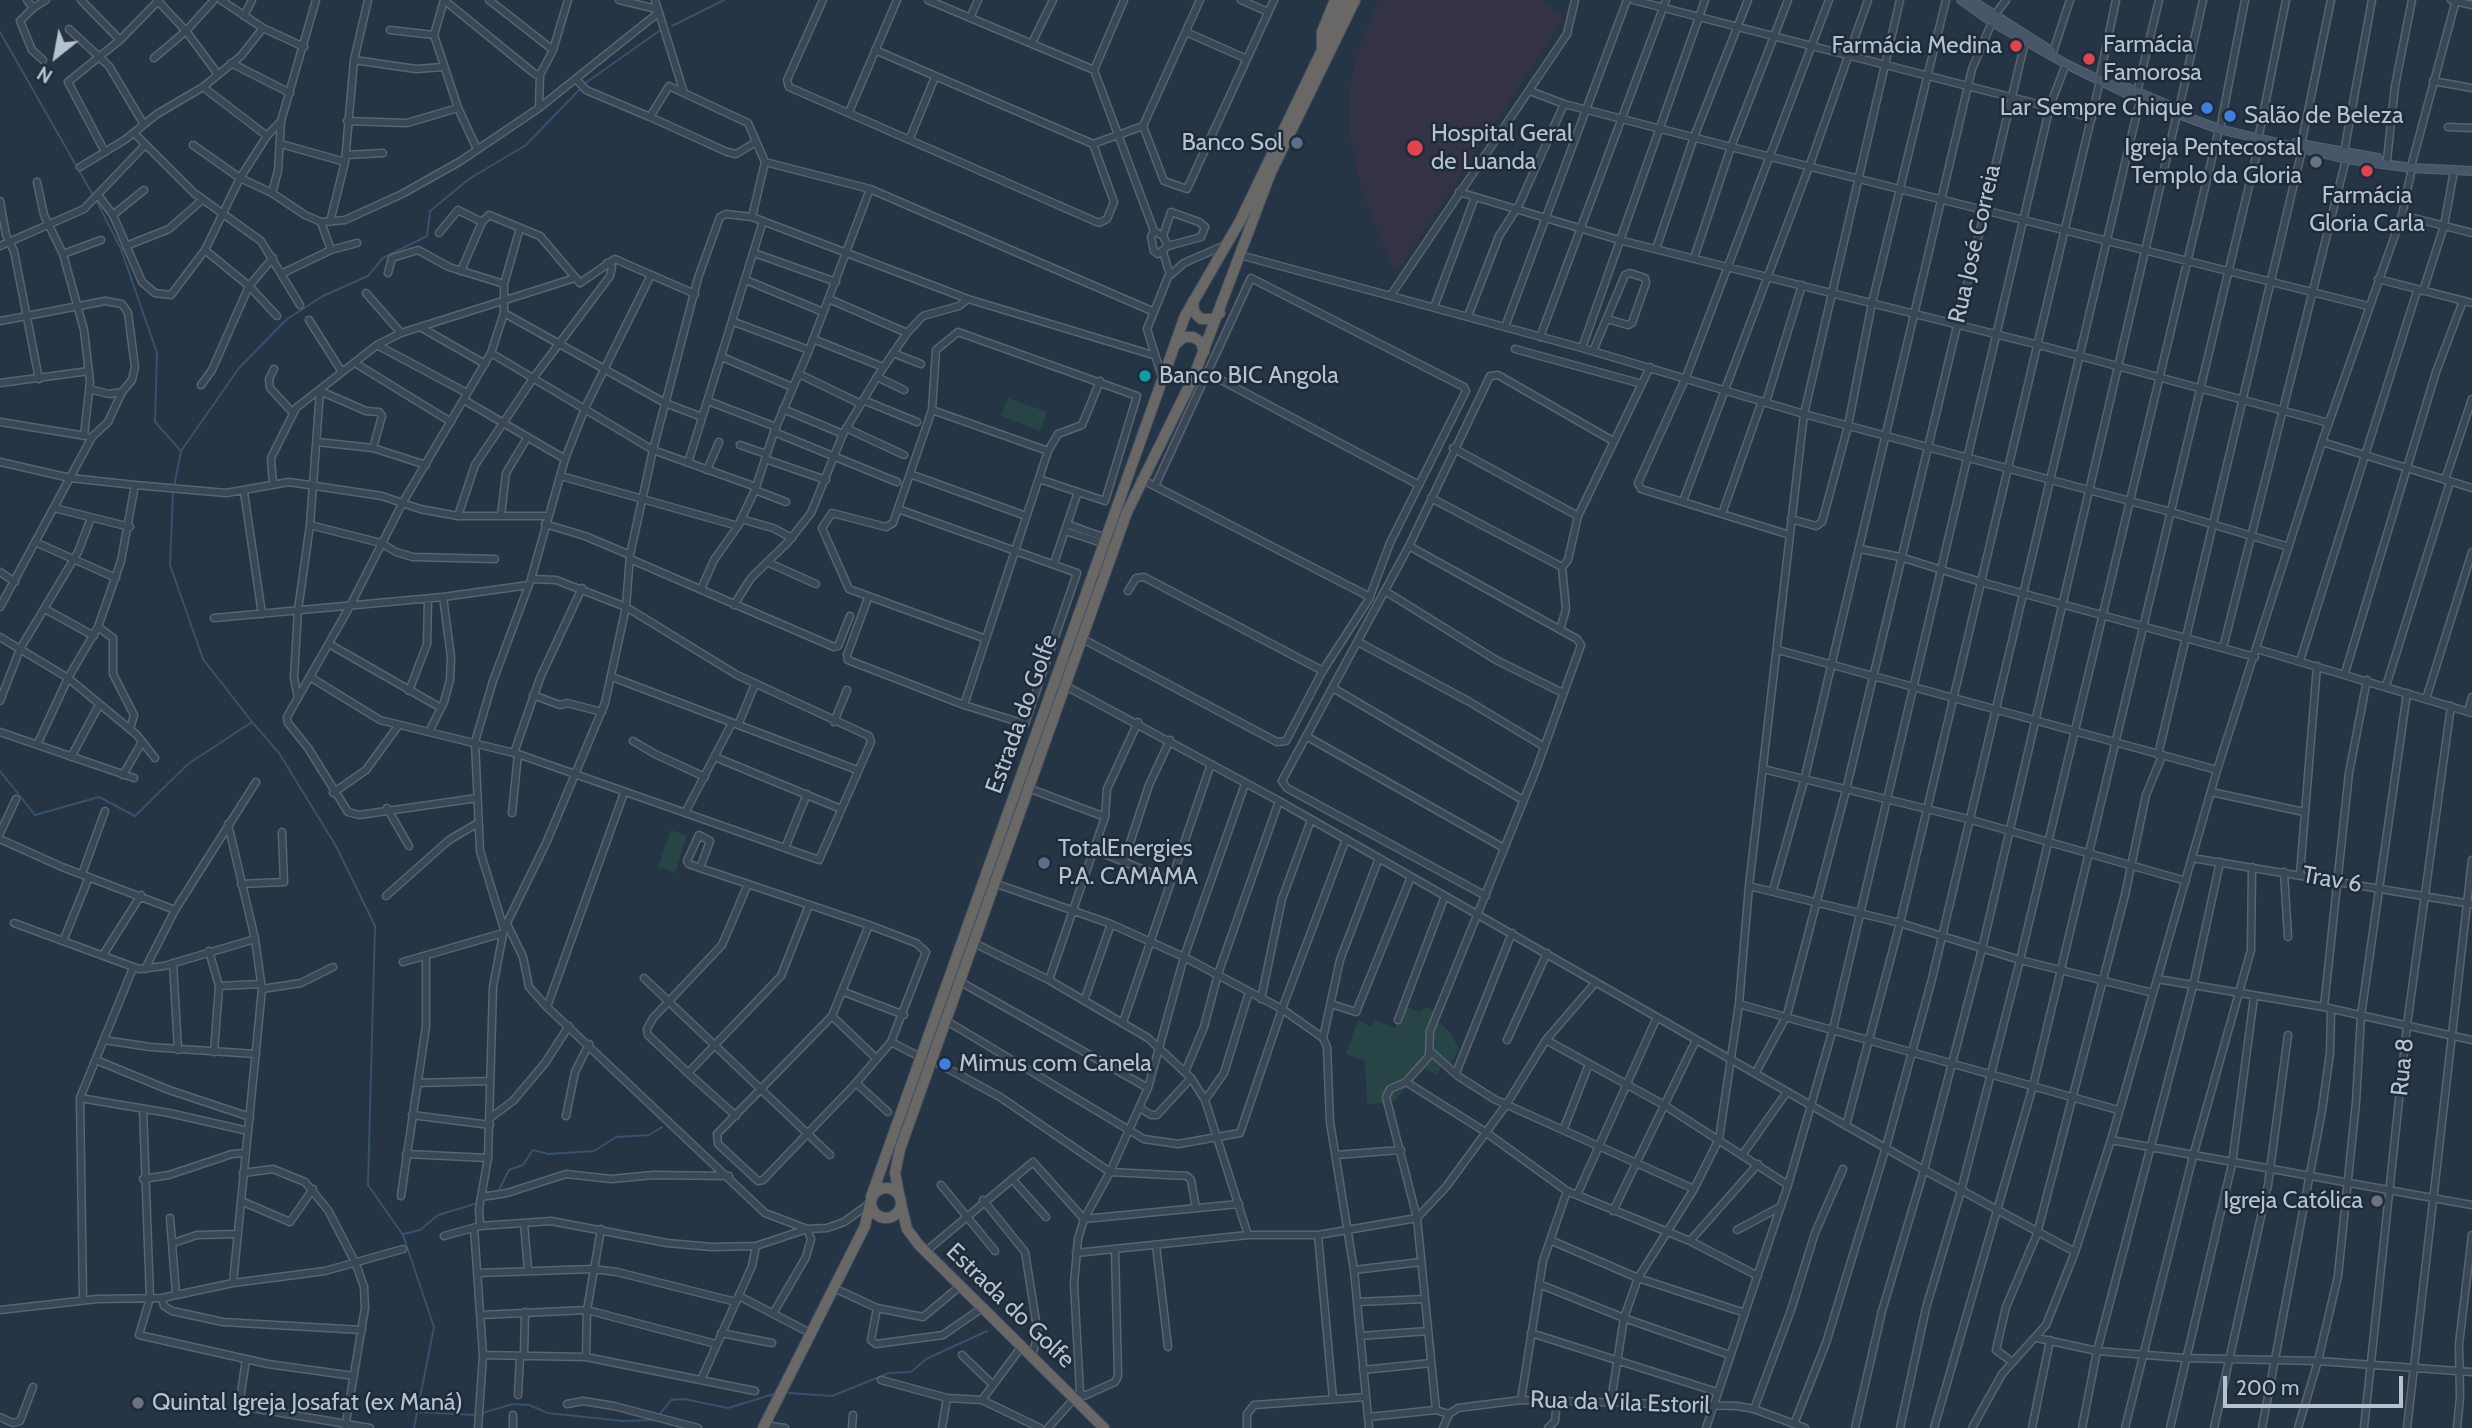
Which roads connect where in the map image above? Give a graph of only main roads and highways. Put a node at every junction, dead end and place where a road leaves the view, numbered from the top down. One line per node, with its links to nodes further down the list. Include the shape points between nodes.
1 (1335, 0): 7 (highway, via 1322,32)
2 (1346, 0): 7 (highway, Estrada do Golfe)
3 (1355, 0): 13 (highway, Estrada do Golfe, via 1280,154)
4 (1961, 0): 6 (main road)
5 (1970, 0): 6 (main road)
6 (1993, 19): 8 (main road); 8 (main road, via 2025,42)
7 (1322, 52): 12 (highway, Estrada do Golfe, via 1226,247)
8 (2100, 78): 9 (main road, via 2220,126)
9 (2345, 156): 10 (main road); 10 (main road)
10 (2412, 166): 11 (main road); 11 (main road)
11 (2472, 169)
12 (1193, 300): 13 (highway, via 1194,312 1201,319 1213,320); 14 (highway, Estrada do Golfe)
13 (1220, 313): 15 (highway, Estrada do Golfe)
14 (1175, 345): 15 (highway, via 1181,338 1193,337 1201,342); 16 (highway, Estrada do Golfe)
15 (1204, 353): 16 (highway, Estrada do Golfe, via 1141,479)
16 (927, 1059): 17 (highway, Estrada do Golfe, via 897,1160 895,1181); 18 (highway, Estrada do Golfe)
17 (900, 1199): 18 (highway, via 886,1187); 18 (highway, via 897,1213 883,1218 873,1213); 20 (highway, Estrada do Golfe, via 907,1229 925,1252 1077,1396)
18 (870, 1200): 19 (highway, Estrada do Golfe, via 865,1226)
19 (764, 1427)
20 (1104, 1428)

